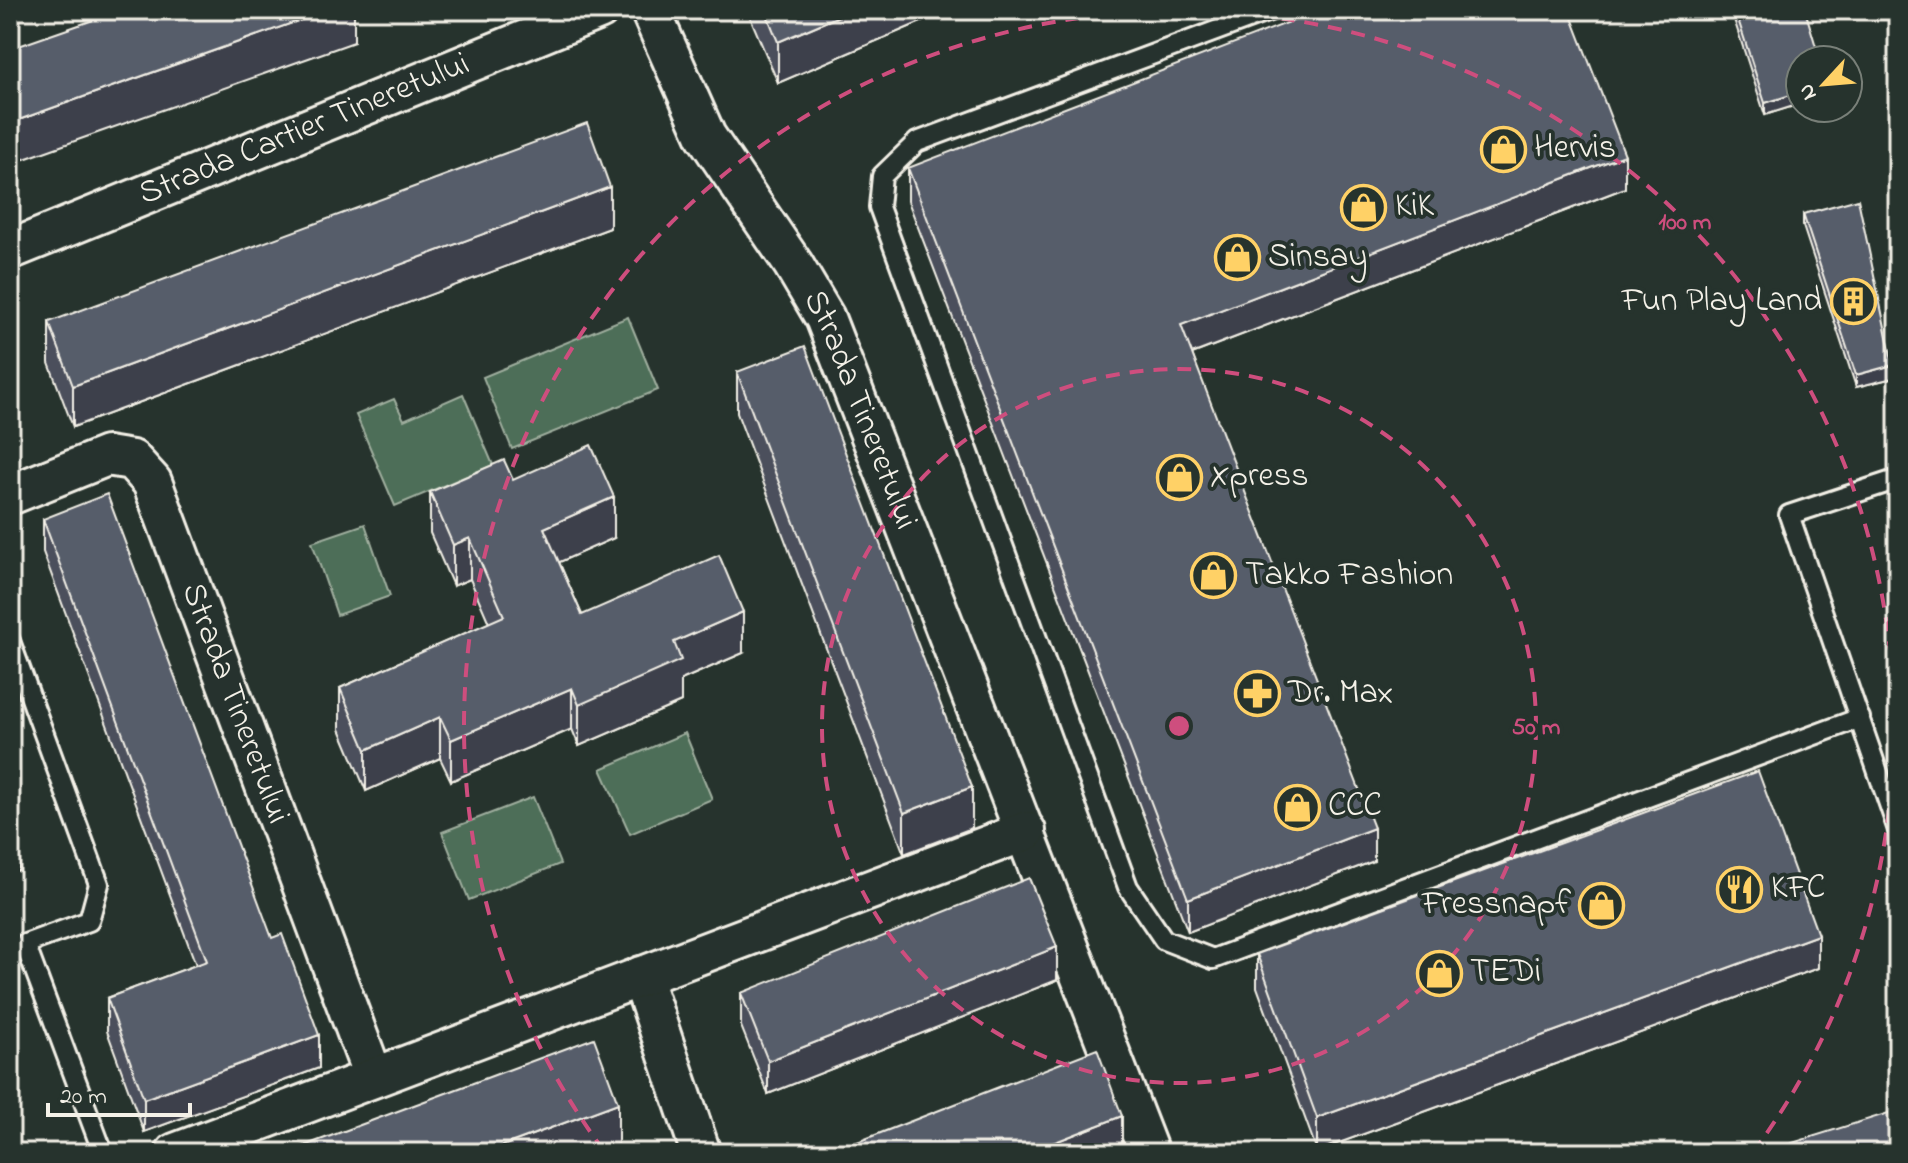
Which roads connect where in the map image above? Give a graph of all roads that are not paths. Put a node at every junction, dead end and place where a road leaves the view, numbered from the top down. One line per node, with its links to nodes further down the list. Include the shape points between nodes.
1 (599, 10): 4 (street, Strada Cartier Tineretului, via 540,27)
2 (650, 10): 10 (street, Strada Tineretului, via 706,136 825,318)
3 (1272, 10): 8 (lane, via 917,142 882,176 880,192 879,207 1128,887 1164,940 1213,959)
4 (10, 250)
5 (1898, 479): 8 (lane, via 1789,515)
6 (10, 495): 13 (street, Strada Tineretului, via 107,456 132,460 152,482)
7 (10, 641): 11 (lane, via 99,884 89,921)
8 (1860, 718): 9 (lane)
9 (1898, 830)
10 (1026, 831): 12 (street); 17 (street, Strada Tineretului)
11 (17, 947): 14 (lane)
12 (641, 976): 13 (street); 16 (street)
13 (373, 1076): 15 (street)
14 (103, 1153)
15 (175, 1153)
16 (701, 1153)
17 (1149, 1153)

